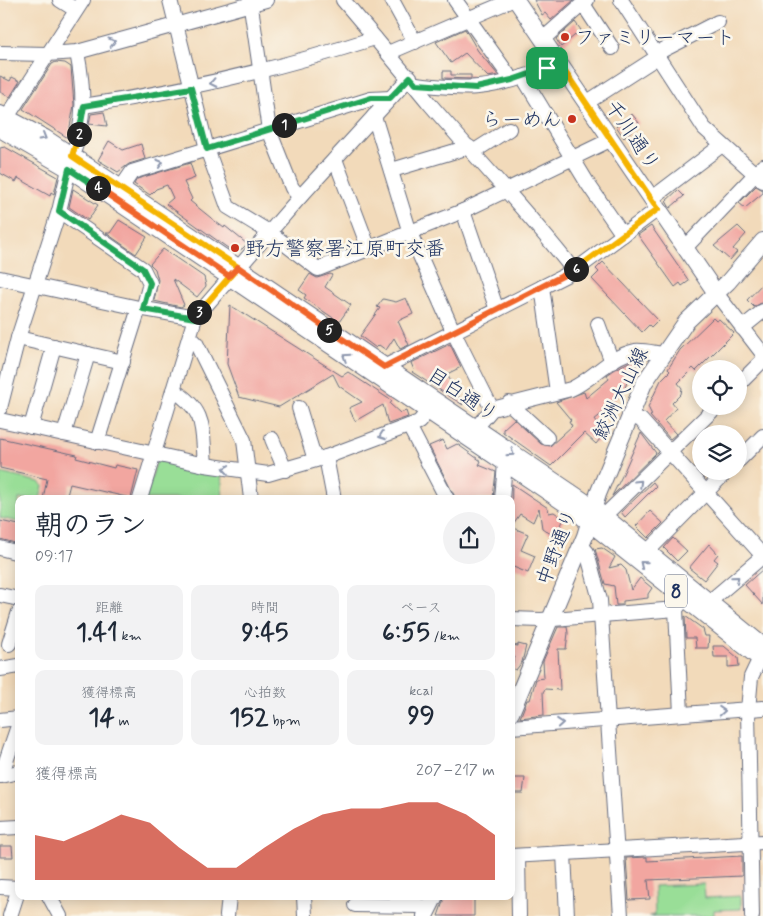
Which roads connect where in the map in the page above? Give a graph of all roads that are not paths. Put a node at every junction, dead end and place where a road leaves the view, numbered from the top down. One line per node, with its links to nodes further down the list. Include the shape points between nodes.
1 (60, 0): 12 (street)
2 (170, 0): 15 (street)
3 (266, 0): 10 (street)
4 (343, 0): 16 (street)
5 (392, 0): 18 (street)
6 (455, 0): 13 (street)
7 (512, 0): 13 (street)
8 (516, 0): 17 (main road, 千川通り)
9 (622, 0): 24 (street)
10 (250, 2): 15 (street); 26 (street)
11 (580, 3): 17 (street); 19 (street)
12 (80, 5): 23 (street)
13 (469, 19): 18 (street); 27 (street)
14 (718, 22): 24 (street)
15 (177, 26): 20 (street, one-way to 15); 29 (street)
16 (375, 38): 22 (street); 26 (street)
17 (543, 39): 25 (main road, 千川通り)
18 (415, 42): 22 (street)
19 (612, 48)
20 (77, 52): 23 (street); 32 (street)
21 (0, 53): 23 (street)
22 (388, 53): 28 (street)
23 (47, 54): 34 (street)
24 (658, 55): 31 (street); 38 (street, via 704,128)
25 (559, 63): 27 (street); 31 (main road, 千川通り)
26 (261, 72): 29 (street, one-way to 29); 36 (street)
27 (517, 79): 28 (street, via 476,88); 42 (street)
28 (413, 81): 30 (street); 40 (street)
29 (191, 88): 32 (street); 39 (street)
30 (390, 98): 33 (street); 36 (street, via 371,98)
31 (586, 103): 37 (main road, 千川通り)
32 (84, 106): 43 (street)
33 (374, 116): 41 (street); 44 (street)
34 (1, 124): 43 (main road, 目白通り / 8)
35 (509, 129): 40 (street)
36 (269, 130): 39 (street); 48 (street, via 292,188)
37 (610, 140): 42 (street); 49 (main road, 千川通り)
38 (722, 145): 45 (street); 49 (street)
39 (207, 149): 46 (street, one-way to 39, via 132,172); 52 (street, via 228,207)
40 (471, 149): 44 (street); 47 (street)
41 (335, 159): 48 (street); 57 (street)
42 (572, 159): 47 (street); 54 (street)
43 (71, 162): 46 (main road, 目白通り / 8); 50 (street); 59 (main road, 目白通り / 8)
44 (392, 170): 53 (street)
45 (760, 174): 56 (street)
46 (121, 188): 59 (main road, 目白通り / 8)
47 (508, 190): 51 (street); 58 (street)
48 (300, 197): 52 (street)
49 (655, 204): 54 (street); 56 (main road, 千川通り)
50 (59, 211): 61 (street); 64 (street, via 143,269 150,283)
51 (463, 211): 53 (street); 65 (street)
52 (268, 232): 57 (street, via 318,269); 59 (street)
53 (410, 233): 57 (street); 70 (street)
54 (623, 235): 58 (street)
55 (763, 241): 63 (main road, 鮫洲大山線)
56 (685, 248): 63 (main road, 千川通り)
57 (368, 249)
58 (574, 271): 62 (street)
59 (233, 272): 67 (street); 80 (main road, 目白通り / 8); 86 (main road, 目白通り / 8, one-way to 59)
60 (0, 278): 61 (street)
61 (36, 285): 64 (street); 71 (street)
62 (542, 287): 65 (street); 84 (street)
63 (716, 293): 69 (street); 75 (main road, 鮫洲大山線, via 686,322)
64 (141, 308): 67 (street); 78 (street)
65 (498, 310): 70 (street)
66 (763, 312): 69 (street)
67 (195, 318): 72 (street)
68 (598, 324): 79 (street)
69 (742, 328): 76 (street)
70 (452, 331): 80 (street); 89 (street)
71 (18, 338): 73 (street); 82 (street)
72 (190, 338): 83 (street); 108 (street, via 196,343 244,440)
73 (54, 346): 74 (street); 94 (street)
74 (88, 354): 78 (street); 96 (street)
75 (662, 354): 79 (street, via 635,351); 90 (main road, 鮫洲大山線)
76 (763, 354)
77 (763, 360): 81 (street)
78 (123, 362): 100 (street)
79 (612, 362): 84 (street, via 582,384)
80 (384, 367): 86 (main road, 目白通り / 8)
81 (747, 376)
82 (3, 384): 87 (street)
83 (173, 390): 103 (street); 106 (street, via 196,408 201,420)
84 (557, 392): 85 (street)
85 (509, 403): 89 (street); 98 (street)
86 (432, 406): 93 (street, via 419,422); 95 (main road, 目白通り / 8); 105 (main road, 目白通り / 8)
87 (0, 408)
88 (299, 408): 104 (street)
89 (492, 409): 95 (street)
90 (629, 415): 101 (street, via 641,420); 116 (main road, 鮫洲大山線)
91 (708, 415): 101 (street)
92 (0, 420): 94 (street)
93 (409, 426): 104 (street, one-way to 104); 114 (street)
94 (31, 427): 96 (street)
95 (476, 429): 116 (main road, 目白通り / 8, one-way to 116)
96 (64, 434): 100 (street)
97 (763, 436): 102 (street)
98 (547, 438)
99 (272, 439): 107 (street)
100 (97, 442): 103 (street)
101 (671, 452): 110 (street); 116 (street, one-way to 101)
102 (747, 452)
103 (154, 454): 106 (street); 111 (street)
104 (321, 459): 107 (street); 113 (street)
105 (505, 463): 115 (street); 116 (main road, 目白通り / 8)
106 (205, 465): 108 (street, one-way to 106)
107 (285, 470): 108 (street, via 268,474)
108 (248, 472): 112 (street)
109 (719, 480): 110 (street)
110 (707, 493): 119 (street); 121 (street)
111 (141, 495)
112 (251, 495)
113 (333, 495)
114 (445, 495)
115 (502, 495)
116 (596, 515): 117 (main road, 中野通り); 119 (main road, 目白通り / 8); 125 (main road, 目白通り / 8, one-way to 116)
117 (581, 545): 126 (street, via 588,552); 127 (main road, 中野通り)
118 (0, 548): 120 (street)
119 (648, 551): 124 (main road, 目白通り / 8)
120 (15, 552)
121 (763, 556): 124 (street, one-way to 121)
122 (0, 595): 123 (street)
123 (15, 598)
124 (709, 602): 131 (main road, 目白通り / 8)
125 (681, 604): 126 (street); 131 (main road, 目白通り / 8); 137 (street)
126 (601, 614): 127 (street); 140 (street)
127 (550, 618): 128 (street); 134 (main road, 中野通り)
128 (515, 619)
129 (15, 625): 130 (street)
130 (9, 644)
131 (762, 655): 136 (street, via 751,677)
132 (15, 667): 133 (street)
133 (0, 669)
134 (515, 692)
135 (763, 708): 136 (street)
136 (748, 710): 137 (street, one-way to 136); 147 (street)
137 (681, 714): 140 (street)
138 (15, 718): 139 (street)
139 (0, 720)
140 (607, 720): 141 (street, one-way to 140); 148 (street)
141 (515, 727)
142 (15, 735): 144 (street)
143 (15, 773): 144 (street)
144 (1, 776)
145 (15, 827): 146 (street)
146 (0, 828)
147 (757, 842): 148 (street); 160 (street)
148 (617, 850): 149 (street); 168 (street)
149 (564, 853): 150 (street); 167 (street)
150 (515, 856)
151 (515, 868): 166 (street)
152 (0, 888): 153 (street)
153 (15, 888)
154 (15, 900): 162 (street)
155 (51, 900): 163 (street)
156 (229, 900): 164 (street)
157 (304, 900): 165 (street)
158 (433, 900): 161 (main road)
159 (355, 906): 161 (street, via 420,906)
160 (756, 909)
161 (426, 914)
162 (10, 916)
163 (60, 916)
164 (227, 916)
165 (305, 916)
166 (519, 916)
167 (567, 916)
168 (621, 916)

